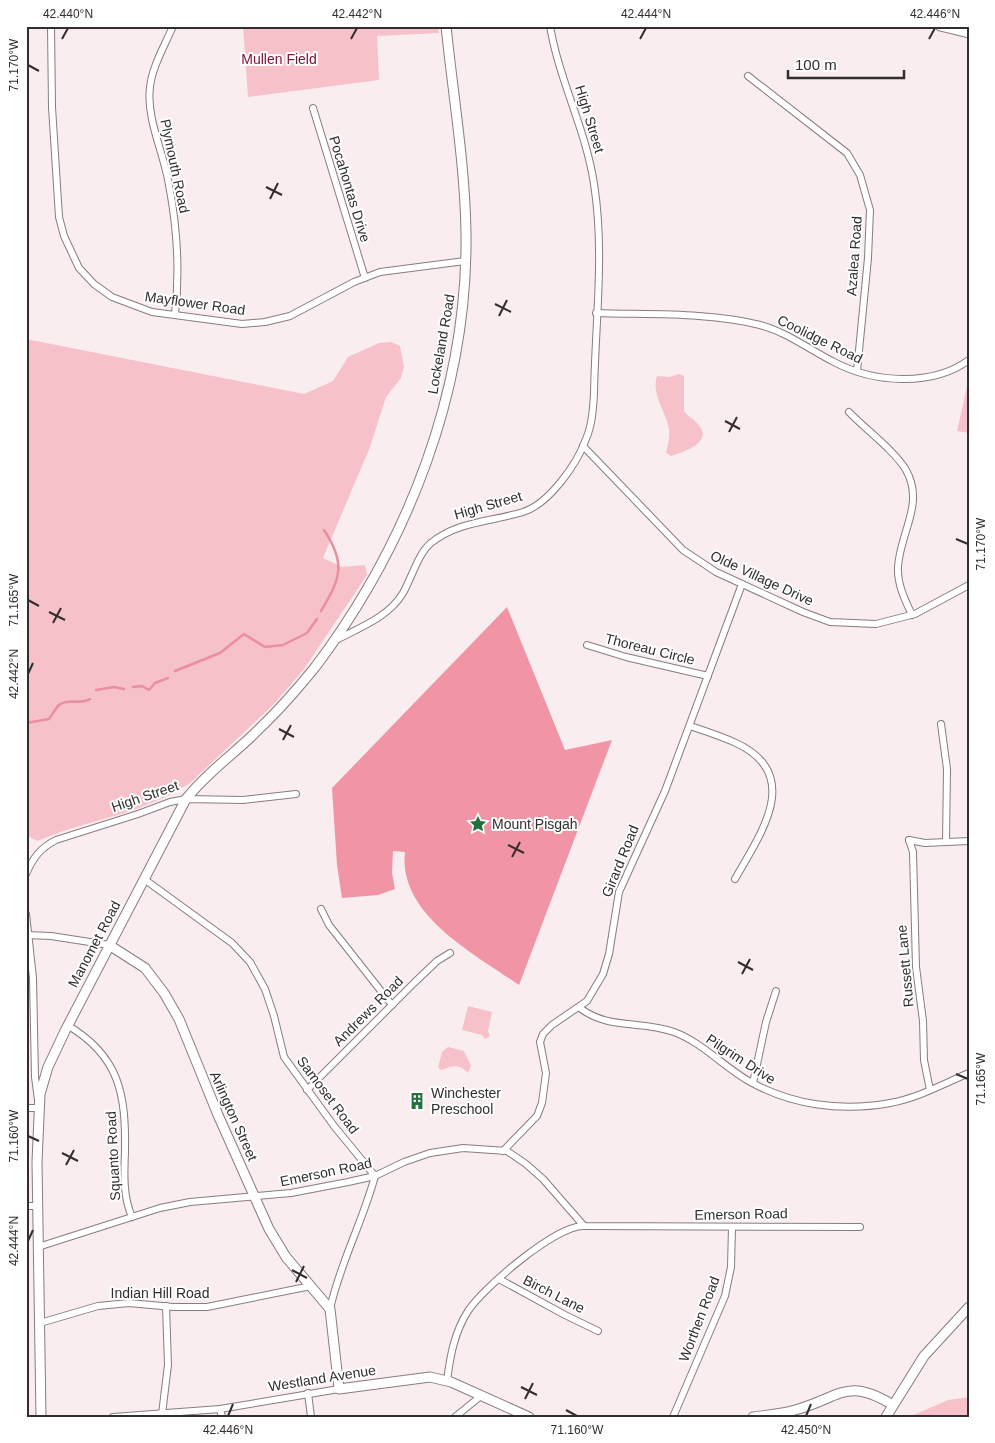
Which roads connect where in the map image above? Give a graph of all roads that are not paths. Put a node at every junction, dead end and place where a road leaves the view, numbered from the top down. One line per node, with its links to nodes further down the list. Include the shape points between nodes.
1 (51, 26): 12 (street, Mayflower Road, via 52,107 60,217 70,250 79,268 112,297 152,312)
2 (173, 26): 12 (street, Plymouth Road, via 153,75 149,96 169,184 177,239)
3 (446, 26): 9 (main road, Lockeland Road, via 464,181)
4 (550, 26): 11 (street, High Street, via 555,56 594,182 598,211)
5 (940, 26): 6 (main road)
6 (969, 33)
7 (748, 76): 14 (street, Azalea Road, via 847,153 860,175 870,210)
8 (313, 108): 10 (street, Pocahontas Drive)
9 (465, 261): 10 (street, Mayflower Road, via 380,272); 20 (main road, Lockeland Road, via 452,375 419,483 386,558)
10 (365, 278): 12 (street, Mayflower Road, via 277,320 242,324)
11 (596, 313): 14 (street, Coolidge Road, via 712,318 761,325); 16 (street, High Street, via 592,417)
12 (175, 314)
13 (969, 360): 14 (street, Coolidge Road, via 939,376 888,378)
14 (857, 371)
15 (849, 412): 19 (street, via 897,458 913,485 914,509 898,566 901,590)
16 (583, 446): 17 (street, Olde Village Drive, via 683,550 716,572); 20 (street, High Street, via 545,500 525,512 445,532 428,545 402,594 391,607 373,621)
17 (742, 584): 19 (street, Olde Village Drive, via 830,622 876,624); 22 (street, Girard Road)
18 (969, 585): 19 (street, Olde Village Drive)
19 (912, 615)
20 (333, 641): 26 (main road, High Street, via 261,728)
21 (587, 645): 22 (street, Thoreau Circle)
22 (708, 676): 24 (street, Girard Road)
23 (941, 724): 28 (street, via 947,769)
24 (690, 726): 31 (street, via 745,748 768,774 773,793 770,814); 39 (street, Girard Road, via 665,791 619,892 604,974)
25 (296, 794): 26 (street, via 243,800)
26 (186, 799): 29 (street, High Street, via 80,831 44,846); 30 (main road, Manomet Road)
27 (969, 841): 28 (street)
28 (946, 842): 44 (street, Russett Lane, via 909,840 913,852 916,967 924,1060)
29 (26, 874)
30 (144, 878): 35 (main road, Manomet Road); 43 (street, Samoset Road, via 232,943 250,962 271,1007 284,1057)
31 (735, 879)
32 (321, 909): 38 (street, via 329,925)
33 (26, 914): 34 (street)
34 (27, 935): 35 (street, Arlington Street); 46 (street, via 33,978 35,1077)
35 (109, 945): 40 (main road, Manomet Road); 49 (main road, Arlington Street, via 145,968 164,992 179,1019)
36 (450, 953): 38 (street, Andrews Road, via 437,961)
37 (776, 991): 42 (street)
38 (392, 1005): 43 (street, Andrews Road)
39 (580, 1008): 42 (street, Pilgrim Drive, via 593,1018 606,1022 647,1026 679,1034); 47 (street, Girard Road, via 543,1034 540,1042 546,1073 542,1103 537,1116)
40 (67, 1025): 46 (main road, Manomet Road, via 48,1067); 52 (street, Squanto Road, via 98,1047 115,1076 123,1102 124,1173 128,1209)
41 (969, 1074): 44 (street, Pilgrim Drive)
42 (753, 1083): 44 (street, Pilgrim Drive, via 792,1100 856,1107 891,1103)
43 (307, 1090): 48 (street, Samoset Road)
44 (930, 1090)
45 (26, 1108): 46 (street)
46 (39, 1108): 51 (main road)
47 (503, 1151): 48 (street, Emerson Road, via 463,1148 430,1153); 53 (street, Emerson Road, via 526,1164 543,1179)
48 (375, 1176): 49 (street, Emerson Road); 60 (street, via 339,1273)
49 (255, 1197): 52 (street, Emerson Road, via 190,1202); 58 (main road, Arlington Street, via 269,1230 286,1257)
50 (26, 1206): 51 (street)
51 (38, 1206): 56 (main road)
52 (132, 1216): 56 (street, Emerson Road)
53 (584, 1226): 54 (street, Emerson Road); 57 (street, via 564,1232 526,1254)
54 (732, 1227): 55 (street, Emerson Road); 77 (street, Worthen Road, via 731,1267 725,1296)
55 (860, 1227)
56 (38, 1247): 62 (main road)
57 (499, 1279): 63 (street, Birch Lane, via 565,1316); 64 (street, via 467,1312 455,1338)
58 (311, 1286): 59 (street, Indian Hill Road, via 207,1307); 60 (main road, Arlington Street)
59 (166, 1306): 62 (street, Indian Hill Road, via 129,1303 98,1306); 70 (street, via 168,1365)
60 (330, 1309): 65 (main road)
61 (967, 1311): 68 (main road, via 924,1356)
62 (40, 1323): 71 (main road)
63 (598, 1330)
64 (447, 1381): 65 (main road, Westland Avenue, via 416,1377); 67 (main road, Westland Avenue)
65 (339, 1388): 66 (street, Westland Avenue)
66 (308, 1393): 69 (street, Westland Avenue); 74 (street)
67 (482, 1395): 75 (street); 76 (main road, Westland Avenue)
68 (893, 1405): 78 (main road, via 865,1390 853,1389 796,1410); 79 (main road)
69 (220, 1409): 70 (street, Westland Avenue); 73 (street)
70 (162, 1414): 72 (street, Westland Avenue)
71 (41, 1417)
72 (113, 1417)
73 (222, 1417)
74 (311, 1417)
75 (455, 1417)
76 (529, 1417)
77 (672, 1417)
78 (753, 1417)
79 (886, 1417)

